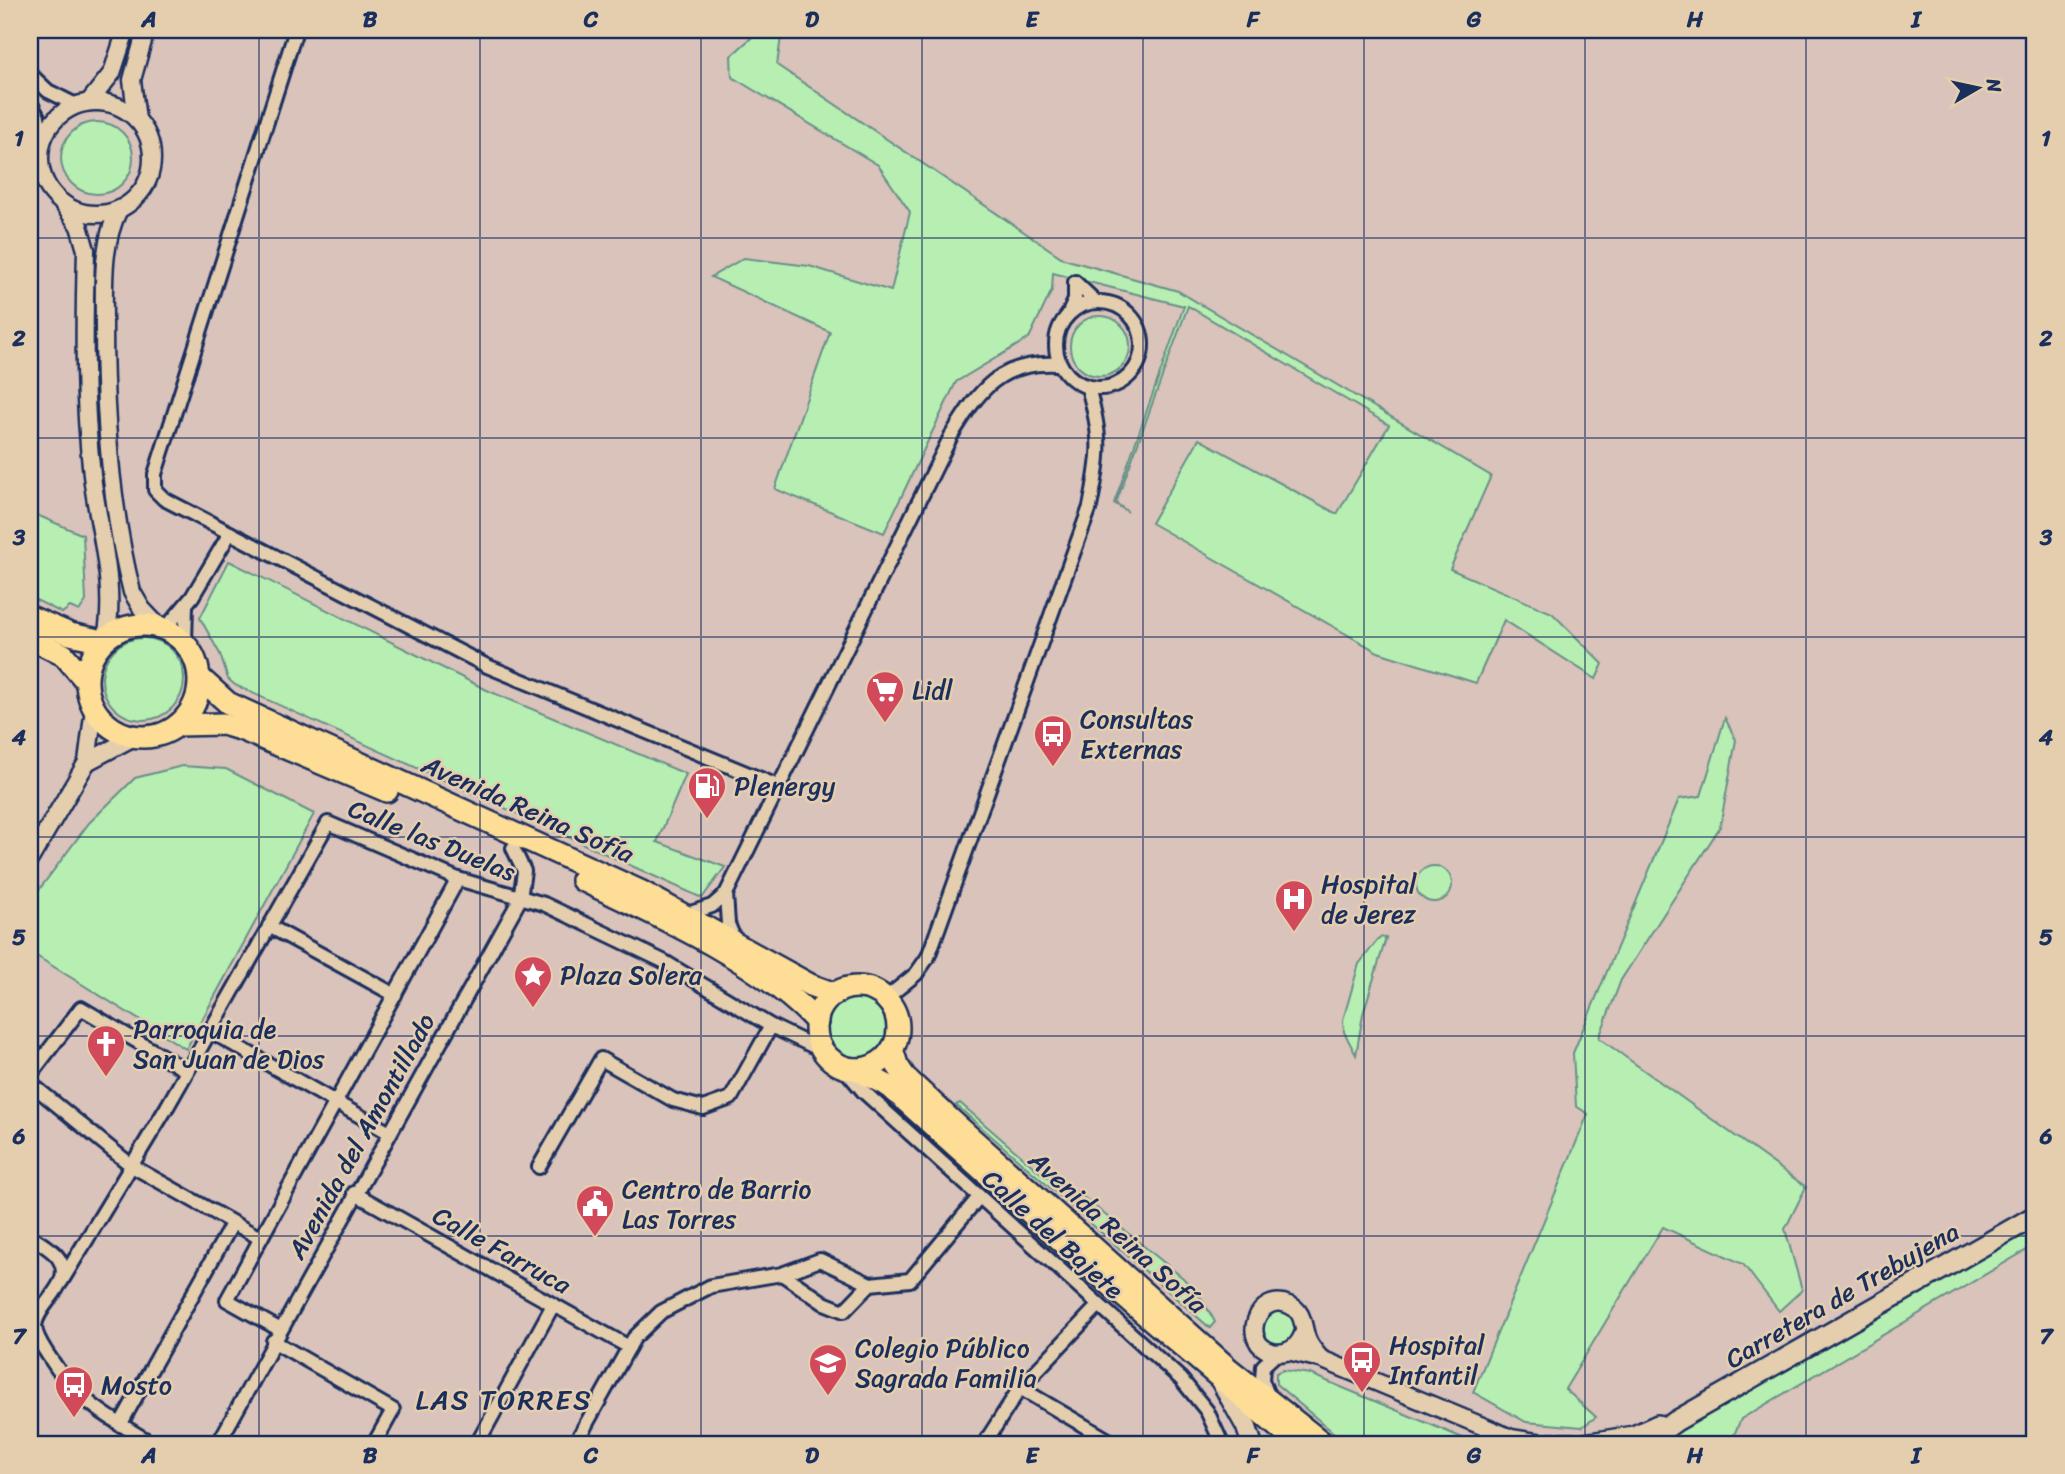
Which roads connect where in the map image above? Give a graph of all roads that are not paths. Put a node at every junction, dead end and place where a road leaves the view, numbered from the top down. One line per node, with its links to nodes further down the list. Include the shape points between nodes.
1 (126, 30): 6 (street, via 112,73)
2 (146, 30): 7 (street, via 132,80)
3 (296, 30): 15 (street, via 155,474 155,490 164,499)
4 (30, 74): 6 (street, via 48,90)
5 (30, 103): 8 (street)
6 (82, 103): 7 (street, via 115,105); 8 (street, via 50,125)
7 (137, 120): 10 (street, via 151,146 150,169 142,190)
8 (43, 139): 9 (street, via 40,169 45,183)
9 (64, 205): 10 (street, via 91,214); 20 (street, via 79,226 86,250 86,404 111,593)
10 (119, 209): 18 (street, via 110,226 106,252 104,367 110,472 132,592)
11 (1096, 302): 12 (street); 12 (street, via 1075,282); 14 (street, via 1125,310 1141,335 1142,350 1139,364 1118,385)
12 (1068, 315): 13 (street, via 1056,338)
13 (1059, 364): 14 (street, via 1066,375); 28 (street, via 1034,362 1009,370 976,395 951,436)
14 (1088, 388): 39 (street, via 1100,429 1090,507 928,957 916,974)
15 (230, 533): 16 (street); 28 (street, via 486,666)
16 (186, 604): 18 (street); 21 (street)
17 (30, 617): 20 (main road, via 70,634)
18 (162, 628): 20 (main road, via 132,625); 21 (main road)
19 (30, 638): 23 (main road, via 64,655)
20 (105, 639): 23 (main road, via 89,662)
21 (185, 643): 22 (main road, Avenida Reina Sofía)
22 (199, 677): 25 (main road, via 190,711); 34 (main road, Avenida Reina Sofía, via 228,704)
23 (86, 681): 24 (main road)
24 (94, 708): 26 (main road, via 111,728); 27 (street)
25 (178, 724): 26 (main road, Avenida Reina Sofía, via 163,734); 29 (main road, Avenida Reina Sofía, via 223,724 243,730)
26 (136, 736): 27 (street)
27 (88, 762): 30 (street)
28 (780, 787): 32 (street)
29 (513, 848): 33 (street, Avenida del Amontillado, via 524,871); 40 (main road, Avenida Reina Sofía, via 715,947 776,986)
30 (30, 859)
31 (458, 879): 33 (street, Calle las Duelas); 35 (street, Calle las Duelas, via 328,823); 38 (street)
32 (726, 894): 34 (street, via 712,906); 36 (street, via 728,924)
33 (520, 899): 41 (street, via 544,904 663,961); 50 (street, Avenida del Amontillado)
34 (684, 915): 36 (main road, Avenida Reina Sofía)
35 (270, 926): 38 (street); 42 (street)
36 (736, 943): 37 (main road, Avenida Reina Sofía)
37 (835, 994): 39 (main road, via 855,987); 40 (main road, via 826,1001)
38 (395, 995): 49 (street)
39 (885, 999): 43 (main road, via 897,1022)
40 (817, 1022): 44 (main road)
41 (771, 1026): 44 (street); 52 (street, via 731,1098 703,1108 673,1100 601,1059)
42 (210, 1031): 46 (street); 49 (street)
43 (892, 1049): 45 (main road, via 877,1064); 73 (main road, Avenida Reina Sofía, via 905,1077)
44 (823, 1051): 45 (main road)
45 (849, 1067): 54 (street, Calle del Bajete, via 863,1091); 71 (main road, Avenida Reina Sofía, via 890,1087)
46 (187, 1071): 47 (street, via 81,1008); 51 (street)
47 (30, 1075)
48 (30, 1083): 51 (street)
49 (337, 1102): 50 (street); 58 (street)
50 (388, 1132): 53 (street, Avenida del Amontillado)
51 (132, 1166): 56 (street); 60 (street)
52 (539, 1167)
53 (354, 1193): 62 (street, Calle Farruca); 67 (street, Avenida del Amontillado)
54 (979, 1197): 61 (street, via 910,1280); 63 (street, Calle del Bajete)
55 (2035, 1216): 74 (main road, Carretera de Trebujena)
56 (232, 1224): 58 (street); 75 (street)
57 (30, 1236): 60 (street, via 59,1258)
58 (260, 1238): 67 (street, via 227,1300)
59 (782, 1274): 61 (street, via 820,1260); 61 (street, via 844,1311); 68 (street, via 711,1286 661,1312)
60 (61, 1282): 64 (street)
61 (870, 1284)
62 (553, 1305): 68 (street, Calle Farruca); 80 (street)
63 (1098, 1306): 72 (street); 84 (street, Calle del Bajete, via 1196,1395)
64 (38, 1315): 65 (street); 75 (street, via 35,1328 75,1393)
65 (30, 1327)
66 (1304, 1331): 69 (street, via 1297,1345); 69 (street, via 1300,1314 1288,1304 1264,1307 1254,1321 1256,1337 1266,1350); 70 (street)
67 (276, 1335): 78 (street, Avenida del Amontillado); 79 (street, via 393,1410)
68 (629, 1347): 81 (street)
69 (1282, 1352): 70 (street); 73 (street, via 1263,1366 1262,1380)
70 (1321, 1359): 76 (street)
71 (1220, 1380): 85 (main road); 86 (main road, Avenida Reina Sofía)
72 (1020, 1388): 82 (street); 83 (street)
73 (1270, 1401): 87 (main road, Avenida Reina Sofía)
74 (1676, 1421): 90 (main road, Carretera de Trebujena, via 1613,1441); 91 (main road, Carretera de Trebujena)
75 (120, 1424): 77 (street)
76 (1513, 1441): 88 (street)
77 (153, 1444)
78 (218, 1444)
79 (374, 1444)
80 (477, 1444)
81 (575, 1444)
82 (984, 1444)
83 (1115, 1444)
84 (1222, 1444)
85 (1252, 1444)
86 (1298, 1444)
87 (1324, 1444)
88 (1550, 1444): 89 (main road)
89 (1572, 1444)
90 (1584, 1444)
91 (1644, 1444)

